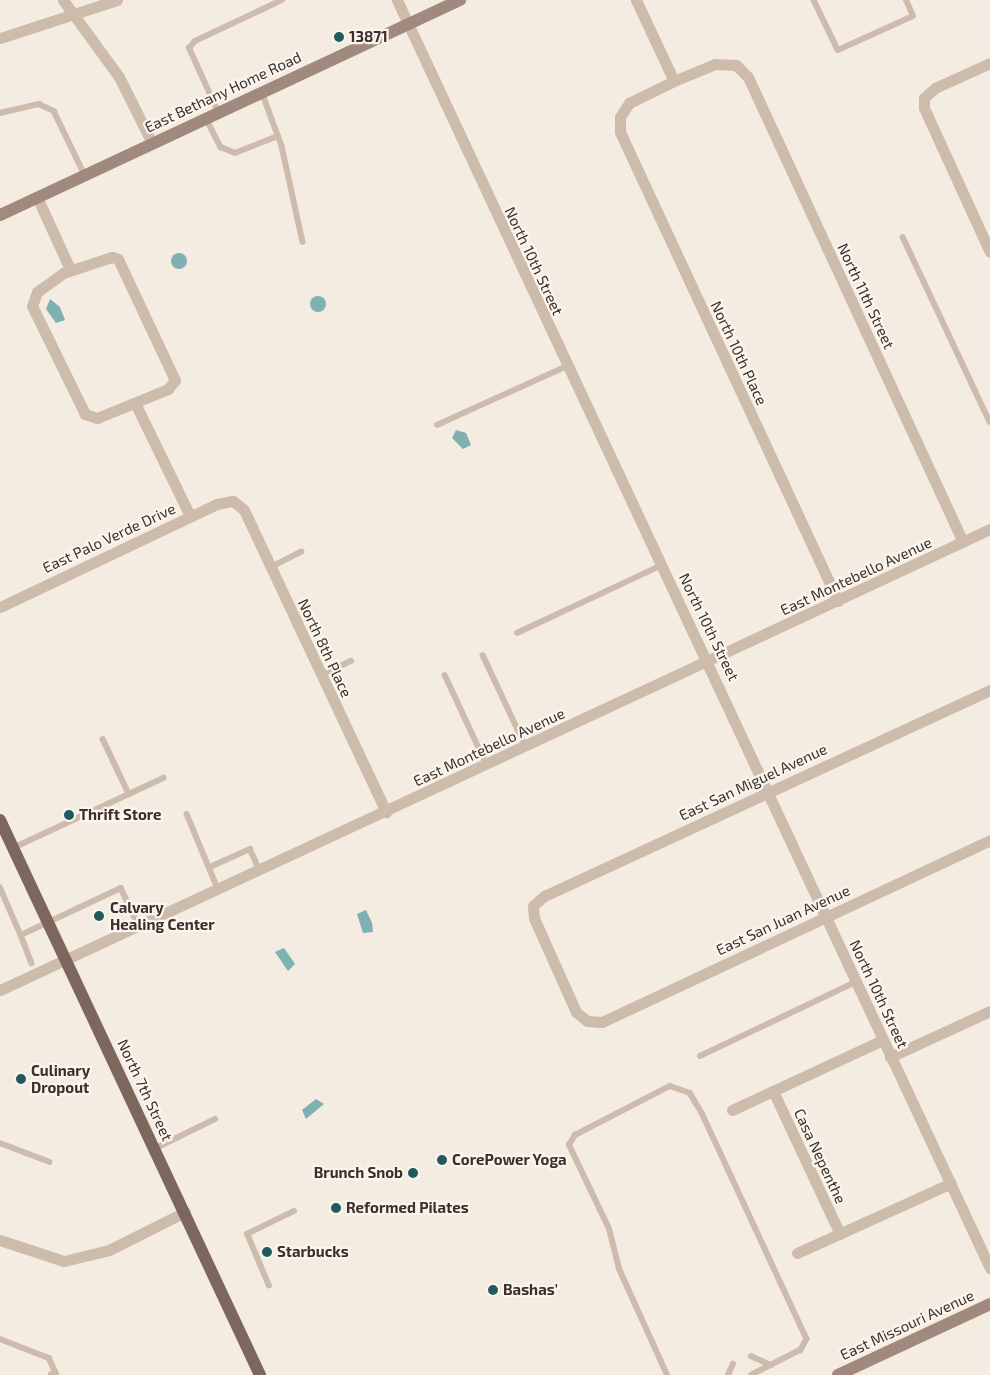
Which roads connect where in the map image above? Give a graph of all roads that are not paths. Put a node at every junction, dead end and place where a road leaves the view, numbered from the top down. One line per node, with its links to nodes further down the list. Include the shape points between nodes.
1 (63, 0): 9 (street)
2 (117, 0): 9 (street)
3 (282, 0): 15 (lane, via 195,41 189,48)
4 (397, 0): 10 (street, North 10th Street)
5 (460, 0): 10 (main road, East Bethany Home Road)
6 (636, 0): 13 (street)
7 (814, 0): 8 (lane, via 838,50 913,16)
8 (906, 0)
9 (76, 16): 11 (street); 19 (street, via 119,77)
10 (408, 23): 14 (main road, East Bethany Home Road); 27 (street, North 10th Street)
11 (0, 38)
12 (990, 62): 25 (street, via 924,98 924,108)
13 (674, 81): 34 (street, North 11th Street, via 715,64 736,65 748,77); 38 (street, North 10th Place, via 629,103 620,117 620,132)
14 (262, 92): 15 (main road, East Bethany Home Road); 18 (lane)
15 (218, 112): 17 (main road, East Bethany Home Road)
16 (0, 113): 20 (lane, via 39,104 54,111)
17 (206, 118): 18 (lane, via 221,147 235,153); 19 (main road, East Bethany Home Road)
18 (278, 136): 24 (lane)
19 (152, 143): 20 (main road, East Bethany Home Road)
20 (85, 175): 21 (main road, East Bethany Home Road)
21 (37, 197): 22 (main road, East Bethany Home Road); 26 (street)
22 (0, 214)
23 (904, 237): 29 (lane)
24 (303, 242)
25 (990, 252)
26 (70, 269): 28 (street, via 37,292 32,306 35,319 85,414 97,418); 28 (street, via 101,258 118,259 173,371 175,380 168,389)
27 (566, 366): 30 (lane); 36 (street, North 10th Street)
28 (135, 403): 32 (street)
29 (990, 422)
30 (437, 426)
31 (233, 502): 32 (street, East Palo Verde Drive); 37 (street, North 8th Place, via 244,510)
32 (190, 516): 39 (street, East Palo Verde Drive)
33 (990, 529): 34 (street, East Montebello Avenue)
34 (963, 542): 38 (street, East Montebello Avenue)
35 (301, 552): 37 (lane)
36 (662, 566): 40 (lane); 43 (street, North 10th Street)
37 (270, 567): 44 (street, North 8th Place)
38 (838, 601): 43 (street, East Montebello Avenue)
39 (0, 607)
40 (517, 632)
41 (483, 655): 48 (lane)
42 (351, 661): 44 (lane)
43 (709, 661): 48 (street, East Montebello Avenue); 51 (street, North 10th Street)
44 (321, 675): 53 (street, North 8th Place)
45 (445, 675): 49 (lane)
46 (990, 690): 51 (street, East San Miguel Avenue)
47 (103, 739): 52 (lane)
48 (526, 747): 49 (street, East Montebello Avenue)
49 (487, 765): 53 (street, East Montebello Avenue)
50 (164, 778): 52 (lane)
51 (770, 790): 63 (street, North 10th Street); 72 (street, East San Miguel Avenue, via 544,896 533,906 534,918 576,1012)
52 (129, 794): 57 (lane)
53 (386, 812): 59 (street, East Montebello Avenue)
54 (187, 814): 58 (lane)
55 (0, 820): 57 (main road, North 7th Street)
56 (990, 840): 63 (street, East San Juan Avenue)
57 (13, 848): 64 (main road, North 7th Street)
58 (210, 867): 59 (lane, via 250,849); 61 (lane)
59 (260, 870): 61 (street, East Montebello Avenue)
60 (0, 887): 62 (lane)
61 (218, 889): 65 (street, East Montebello Avenue)
62 (3, 900): 66 (lane)
63 (826, 916): 69 (street, North 10th Street); 72 (street, East San Juan Avenue, via 602,1022)
64 (47, 922): 65 (lane, via 121,888); 66 (lane); 67 (main road, North 7th Street)
65 (140, 926): 67 (street, East Montebello Avenue)
66 (21, 935): 68 (lane)
67 (65, 960): 70 (street, East Montebello Avenue); 80 (main road, North 7th Street)
68 (32, 963)
69 (856, 982): 73 (street, North 10th Street); 74 (lane)
70 (0, 990)
71 (990, 1011): 75 (street)
72 (587, 1021)
73 (883, 1040): 75 (street, North 10th Street); 76 (street)
74 (700, 1056)
75 (890, 1056): 82 (street, North 10th Street)
76 (773, 1091): 77 (street); 85 (street, Casa Nepenthe)
77 (732, 1110)
78 (215, 1119): 80 (lane)
79 (0, 1143): 81 (lane)
80 (154, 1149): 84 (main road, North 7th Street)
81 (50, 1162)
82 (951, 1183): 85 (street); 88 (street, North 10th Street)
83 (294, 1211): 89 (lane, via 247,1234)
84 (184, 1212): 86 (street, via 108,1250 64,1261); 96 (main road, North 7th Street)
85 (840, 1234): 87 (street)
86 (0, 1240)
87 (797, 1253)
88 (990, 1268)
89 (269, 1286)
90 (990, 1304): 100 (main road, East Missouri Avenue)
91 (0, 1339): 95 (lane, via 49,1358 56,1373)
92 (751, 1356): 94 (lane)
93 (733, 1364): 98 (lane)
94 (771, 1365): 97 (lane, via 801,1350 807,1339 702,1113 690,1093 670,1086 575,1135 569,1146 609,1229 619,1269); 99 (lane)
95 (51, 1375)
96 (260, 1375)
97 (667, 1375)
98 (728, 1375)
99 (752, 1375)
100 (838, 1375)

